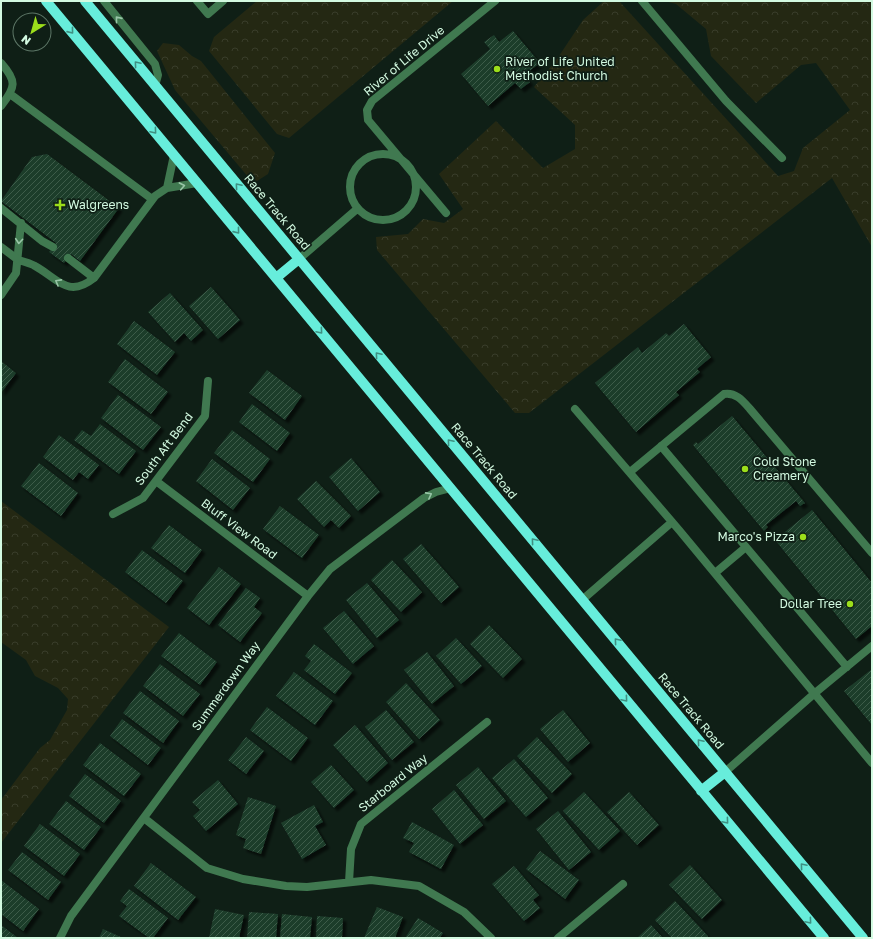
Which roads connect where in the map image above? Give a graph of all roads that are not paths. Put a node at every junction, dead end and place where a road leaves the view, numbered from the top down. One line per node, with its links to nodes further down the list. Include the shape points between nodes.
1 (46, 1): 12 (main road, one-way to 12)
2 (85, 1): 9 (main road, Race Track Road, one-way to 2)
3 (104, 1): 9 (street, one-way to 3, via 158,75 155,64)
4 (197, 1): 5 (street, via 208,14)
5 (223, 1)
6 (495, 1): 14 (street, River of Life Drive, via 369,104 366,113 368,120)
7 (642, 1): 13 (street, via 726,101)
8 (1, 63): 10 (street, via 13,77)
9 (155, 86): 25 (main road, Race Track Road, one-way to 9)
10 (10, 94): 11 (street); 17 (street)
11 (1, 106)
12 (174, 154): 15 (main road); 16 (street)
13 (782, 158)
14 (408, 167): 19 (street, River of Life Drive, via 417,190 412,202 402,213 389,219 376,220); 19 (street, River of Life Drive, via 385,154 366,159 356,169 351,184 352,199); 20 (street, River of Life Drive)
15 (197, 183): 16 (street, one-way to 15); 28 (main road, one-way to 28)
16 (167, 188): 17 (street)
17 (152, 199): 27 (street)
18 (1, 208): 21 (street)
19 (357, 209): 25 (street)
20 (446, 213)
21 (21, 223): 23 (street); 24 (street, one-way to 24)
22 (1, 247): 24 (street)
23 (52, 249)
24 (17, 259): 27 (street, one-way to 24, via 80,287 71,288 60,284 35,266); 29 (street, via 16,273)
25 (298, 259): 28 (main road); 42 (main road, Race Track Road, one-way to 25)
26 (67, 260): 27 (street)
27 (94, 278)
28 (276, 278): 35 (main road, one-way to 35)
29 (1, 295)
30 (208, 381): 34 (street, South Aft Bend, via 205,416)
31 (575, 409): 33 (street)
32 (661, 446): 33 (street); 38 (street); 39 (street, via 724,394 734,394 750,409)
33 (630, 472): 37 (street)
34 (156, 481): 36 (street, South Aft Bend, via 143,498); 41 (street, Bluff View Road)
35 (451, 488): 41 (street, Summerdown Way, one-way to 35, via 330,569 424,498); 49 (main road, one-way to 49)
36 (113, 514)
37 (672, 522): 40 (street); 42 (street)
38 (746, 547): 40 (street); 44 (street)
39 (872, 553)
40 (715, 573): 45 (street)
41 (308, 596): 50 (street, Summerdown Way)
42 (582, 600): 48 (main road, Race Track Road, one-way to 42)
43 (872, 646): 44 (street)
44 (847, 667): 45 (street)
45 (815, 693): 47 (street); 48 (street)
46 (486, 722): 51 (street, Starboard Way, via 361,824 351,849)
47 (872, 763)
48 (724, 772): 49 (main road); 57 (main road, Race Track Road, one-way to 48)
49 (701, 791): 56 (main road, one-way to 56)
50 (144, 818): 51 (street, via 207,868 244,879 286,886 307,887); 53 (street, Summerdown Way, via 71,916)
51 (349, 882): 54 (street, via 371,880 419,886 464,912)
52 (623, 884): 55 (street)
53 (60, 938)
54 (490, 938)
55 (558, 938)
56 (824, 938)
57 (863, 938)

